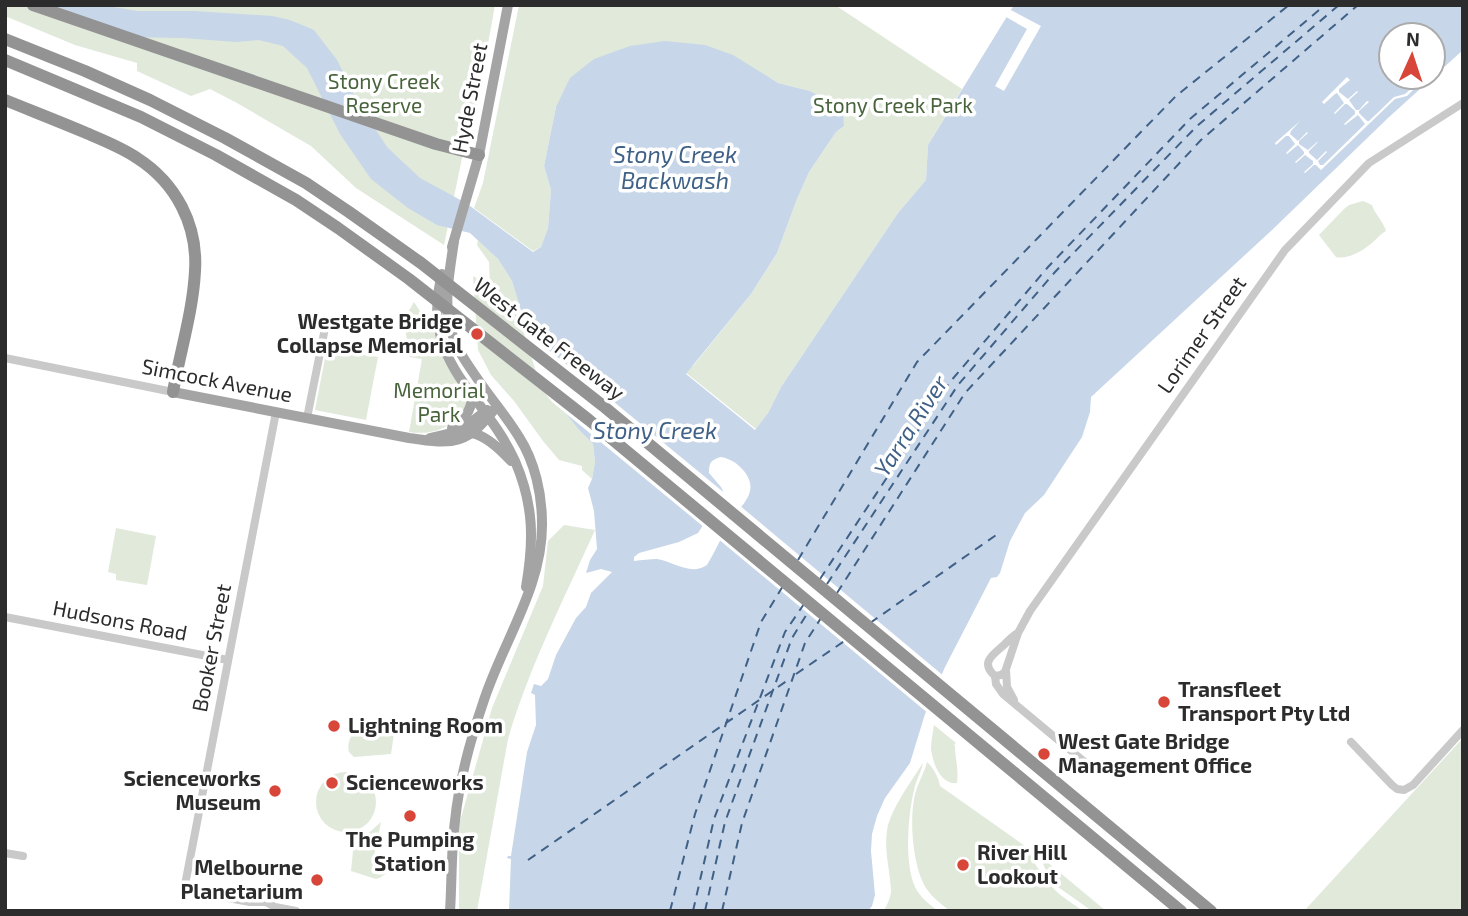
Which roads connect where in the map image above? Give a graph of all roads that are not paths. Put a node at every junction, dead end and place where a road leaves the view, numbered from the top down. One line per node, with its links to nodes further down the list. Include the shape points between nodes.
1 (33, 5): 7 (highway)
2 (508, 5): 7 (main road, Hyde Street)
3 (5, 39): 35 (highway, West Gate Freeway, bridge, via 139,95 225,138 306,183 421,263 612,413)
4 (5, 60): 34 (highway, West Gate Freeway, bridge, via 141,117 216,155 296,200 409,279 589,420)
5 (5, 100): 11 (highway, via 136,156 165,180 181,203 193,237 195,271)
6 (1463, 103): 22 (street, Lorimer Street, via 1368,163 1285,250)
7 (479, 155): 8 (main road, Hyde Street)
8 (455, 236): 12 (main road, via 438,290 438,324 446,354); 13 (main road, via 448,295 451,331 465,361)
9 (326, 323): 16 (street)
10 (5, 359): 11 (street, Simcock Avenue)
11 (173, 392): 14 (main road, Simcock Avenue)
12 (473, 395): 15 (main road); 18 (main road, via 461,423)
13 (497, 406): 15 (main road); 20 (main road, via 526,449 540,498 539,560)
14 (276, 412): 16 (main road, Simcock Avenue); 23 (street, Booker Street)
15 (486, 415): 17 (main road, Simcock Avenue); 18 (main road, Simcock Avenue, via 460,430); 19 (main road)
16 (307, 418): 18 (main road, Simcock Avenue)
17 (472, 433): 18 (main road, Simcock Avenue, via 449,442); 19 (main road, via 501,451)
18 (424, 439)
19 (521, 478): 20 (main road, via 532,535)
20 (523, 602): 33 (main road, via 484,699 464,766 455,819)
21 (5, 617): 23 (street, Hudsons Road)
22 (1018, 632): 24 (street, Lorimer Street); 25 (street, Lorimer Street, via 989,659 988,667)
23 (228, 660): 32 (street, Booker Street, via 184,890)
24 (1006, 670): 25 (street); 26 (street, via 1007,687)
25 (995, 676): 26 (street, via 1001,692)
26 (1017, 705): 29 (street)
27 (1463, 730): 28 (street, via 1404,790 1392,785)
28 (1351, 742)
29 (1093, 769)
30 (5, 853): 31 (street)
31 (23, 856)
32 (296, 911)
33 (450, 911)
34 (1181, 911)
35 (1211, 911)

